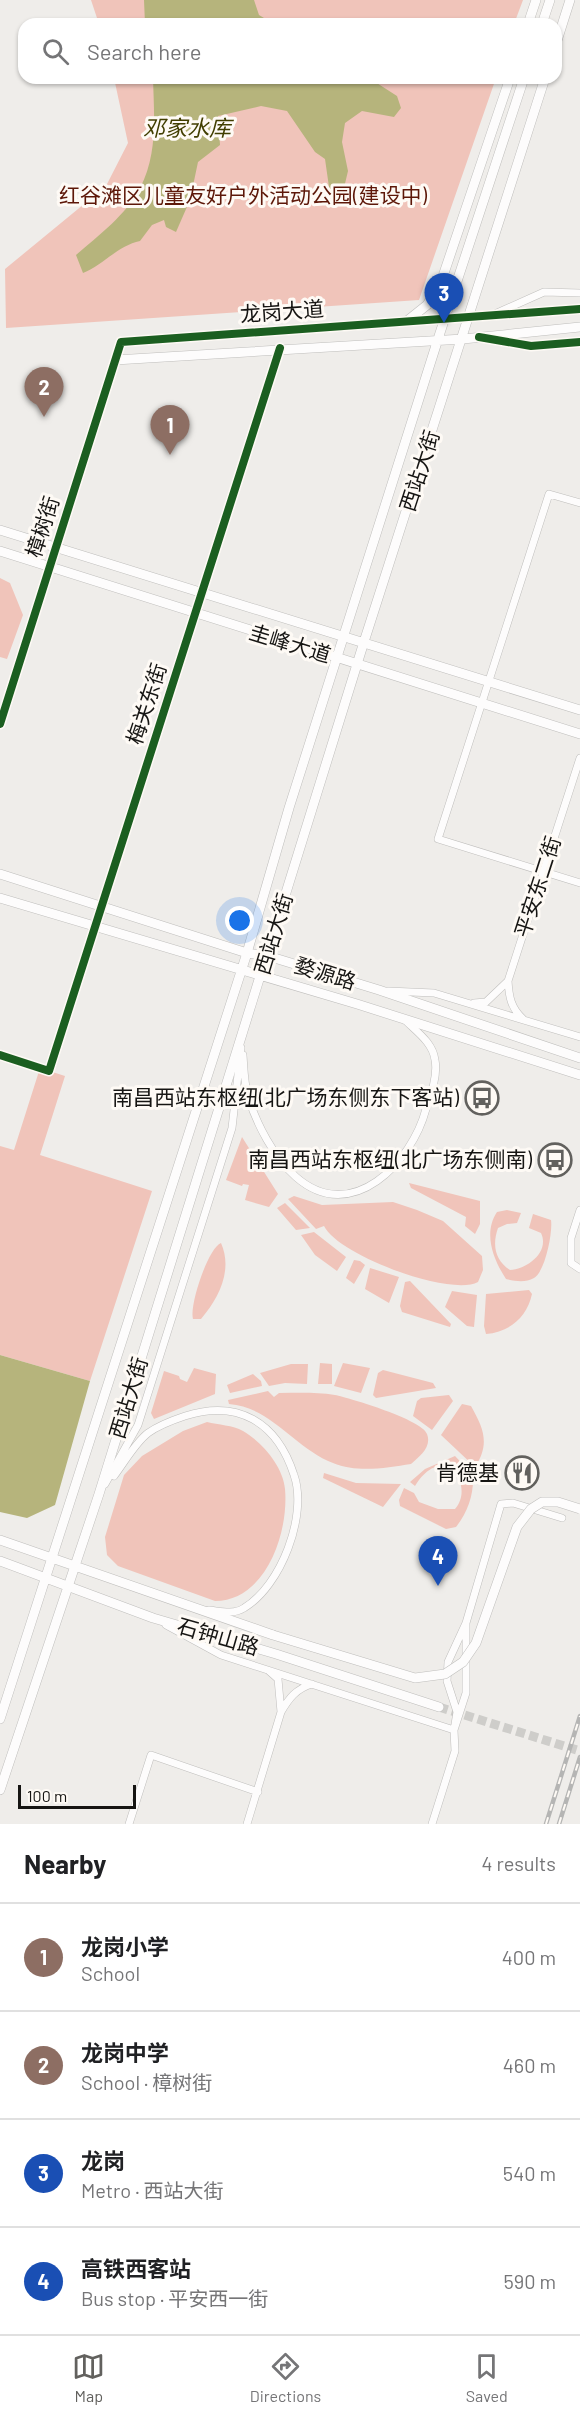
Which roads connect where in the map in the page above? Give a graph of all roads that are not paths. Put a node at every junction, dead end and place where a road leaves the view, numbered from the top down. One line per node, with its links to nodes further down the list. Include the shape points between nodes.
1 (536, 0): 4 (main road)
2 (550, 0): 5 (main road)
3 (570, 0): 6 (main road)
4 (530, 18)
5 (544, 18)
6 (562, 25)
7 (508, 84): 15 (main road, via 440,285 427,304)
8 (522, 84): 14 (main road, 西站大街)
9 (543, 84): 13 (main road, 西站大街)
10 (580, 292): 12 (street, via 544,292)
11 (580, 309): 12 (main road, 龙岗大道)
12 (490, 316): 13 (main road, 龙岗大道)
13 (470, 317): 14 (main road, 龙岗大道); 19 (main road, 西站大街)
14 (445, 318): 15 (main road, 龙岗大道); 18 (main road, 西站大街)
15 (406, 321): 20 (main road, 龙岗大道)
16 (580, 327): 17 (main road, 龙岗大道)
17 (478, 337): 19 (main road, 龙岗大道); 21 (street, via 531,346)
18 (438, 339): 19 (main road, 龙岗大道); 22 (main road, 龙岗大道); 31 (main road, 西站大街)
19 (463, 339): 32 (main road, 西站大街)
20 (121, 342): 23 (street, 樟树街)
21 (580, 342)
22 (280, 348): 23 (main road, 龙岗大道); 29 (street, 梅关东街)
23 (115, 360): 26 (street, 樟树街)
24 (580, 503): 35 (street, via 549,494)
25 (0, 530): 26 (main road, 圭峰大道)
26 (56, 547): 28 (street, 樟树街); 29 (main road, 圭峰大道)
27 (0, 551): 28 (main road, 圭峰大道)
28 (50, 567): 30 (main road, 圭峰大道); 38 (street, 樟树街)
29 (202, 591): 30 (street, 梅关东街); 31 (main road, 圭峰大道)
30 (195, 614): 33 (main road, 圭峰大道); 45 (street, 梅关东街)
31 (345, 638): 32 (main road, 圭峰大道); 33 (main road, 西站大街)
32 (363, 645): 34 (main road, 西站大街); 35 (main road, 圭峰大道)
33 (338, 658): 34 (main road, 圭峰大道); 47 (main road, 西站大街)
34 (357, 664): 36 (main road, 圭峰大道); 48 (main road, 西站大街)
35 (488, 682): 36 (street); 37 (main road, 圭峰大道)
36 (482, 703): 39 (main road, 圭峰大道); 41 (street, via 438,839)
37 (580, 710)
38 (0, 724)
39 (580, 734)
40 (580, 758): 41 (street, 平安东二街)
41 (543, 871): 43 (street); 51 (street, 平安东二街)
42 (0, 874): 45 (main road, 婺源路)
43 (580, 883)
44 (0, 898): 46 (main road, 婺源路)
45 (102, 907): 46 (street, 梅关东街); 47 (main road, 婺源路)
46 (95, 928): 49 (main road, 婺源路); 58 (street, 梅关东街, via 49,1071)
47 (247, 953): 48 (main road, 婺源路); 49 (main road, 西站大街)
48 (268, 956): 50 (main road, 西站大街); 52 (main road, 婺源路)
49 (240, 970): 50 (main road, 婺源路); 67 (main road, 西站大街)
50 (261, 976): 54 (main road, 婺源路); 57 (main road, 西站大街)
51 (508, 981): 53 (street, via 486,1002); 55 (street, via 514,1010)
52 (379, 990): 53 (street, via 434,993); 59 (main road, 婺源路)
53 (466, 1003): 55 (street)
54 (406, 1021): 57 (street, via 428,1042 435,1060 422,1125 404,1157 388,1175 367,1188 345,1193 313,1188 281,1161 247,1094); 60 (main road, 婺源路)
55 (525, 1021): 56 (street)
56 (580, 1037)
57 (241, 1043): 63 (main road, 西站大街); 63 (street, via 232,1128 138,1425)
58 (0, 1055)
59 (580, 1058)
60 (580, 1075)
61 (580, 1210): 62 (street, via 569,1253 572,1263)
62 (580, 1269)
63 (99, 1494): 69 (main road, 西站大街); 72 (street, via 147,1434 174,1420 205,1410 227,1410 252,1418 272,1432 294,1475 297,1495 295,1527 278,1574 244,1608 232,1612)
64 (580, 1509): 72 (main road, bridge, via 558,1502 542,1502 531,1509 517,1527 476,1643 463,1662 445,1674 415,1678)
65 (562, 1518): 74 (street, via 513,1503 501,1504)
66 (0, 1540): 67 (main road)
67 (51, 1556): 69 (main road); 70 (main road, 西站大街)
68 (0, 1561): 70 (main road, 石钟山路)
69 (75, 1566): 71 (main road, 西站大街); 72 (main road)
70 (44, 1576): 71 (main road, 石钟山路); 79 (main road, 西站大街)
71 (68, 1585): 73 (main road, 石钟山路); 81 (main road, 西站大街)
72 (205, 1610)
73 (153, 1618): 75 (street, via 221,1655); 77 (main road, 石钟山路)
74 (466, 1623): 80 (street, via 466,1694); 80 (street, via 448,1662 447,1681 457,1712)
75 (267, 1670): 76 (street); 78 (street, via 278,1679)
76 (313, 1683): 78 (street, via 301,1687); 80 (street)
77 (439, 1707)
78 (281, 1712): 82 (street)
79 (0, 1719)
80 (454, 1730): 85 (street, via 455,1751)
81 (0, 1790)
82 (258, 1792): 83 (street, via 151,1755); 84 (street)
83 (129, 1824)
84 (247, 1824)
85 (432, 1824)

